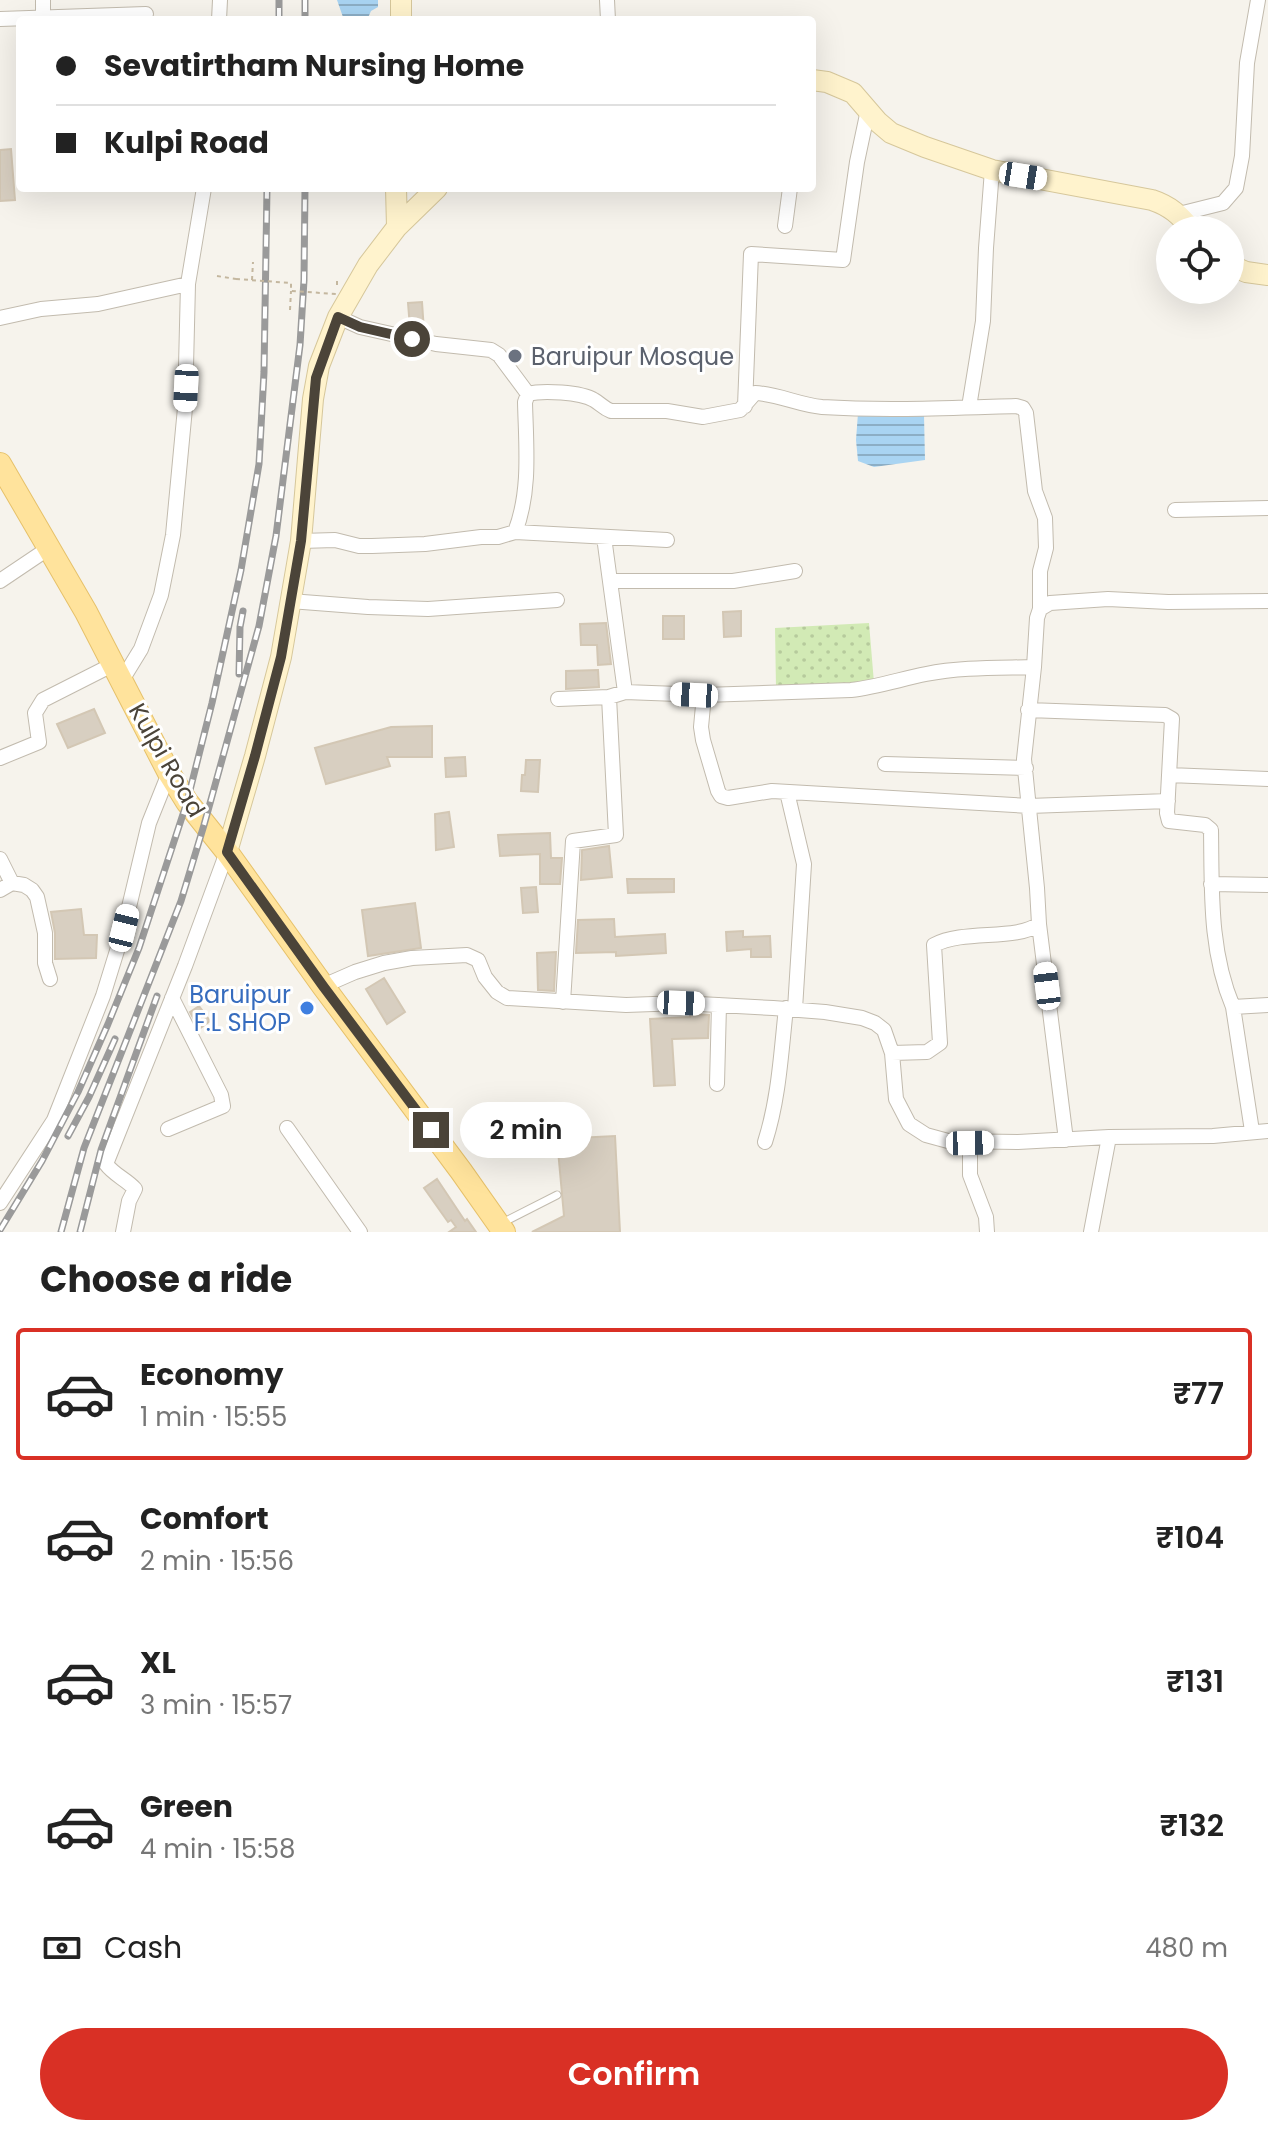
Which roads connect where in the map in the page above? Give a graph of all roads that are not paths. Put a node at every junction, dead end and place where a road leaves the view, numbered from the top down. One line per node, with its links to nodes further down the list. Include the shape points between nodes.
1 (1258, 0): 12 (street, via 1236,188 1223,203)
2 (148, 11): 3 (street)
3 (82, 16)
4 (816, 81): 5 (main road, via 841,86)
5 (868, 110): 6 (main road, via 891,133); 21 (street, via 843,260 751,254)
6 (992, 170): 11 (main road, via 1136,196 1167,205); 22 (street, via 983,321)
7 (203, 192): 17 (street)
8 (396, 192): 14 (main road)
9 (433, 192): 14 (main road)
10 (789, 192): 13 (street)
11 (1179, 216)
12 (1198, 216)
13 (785, 226)
14 (397, 227): 18 (main road)
15 (1244, 271): 16 (main road)
16 (1268, 275)
17 (188, 284): 19 (street); 39 (street, via 185,408 173,535 161,595 141,649)
18 (338, 317): 20 (street, via 436,344 491,350); 29 (main road, via 316,378)
19 (0, 318)
20 (528, 394): 21 (street, via 591,398 611,411 703,417); 26 (street, via 525,490)
21 (745, 406): 22 (street, via 751,395 761,393 833,408)
22 (969, 407): 37 (street, via 1016,406 1026,413 1035,491 1045,518)
23 (0, 464): 30 (main road, Kulpi Road)
24 (1268, 508): 25 (street)
25 (1175, 510)
26 (515, 532): 27 (street); 29 (street, via 372,546)
27 (604, 537): 28 (street); 33 (street)
28 (667, 540)
29 (301, 541): 35 (main road)
30 (49, 548): 32 (street); 39 (main road, Kulpi Road)
31 (795, 571): 33 (street, via 733,581)
32 (0, 581)
33 (610, 581): 40 (street)
34 (557, 600): 35 (street, via 428,609)
35 (290, 601): 54 (main road, via 274,687)
36 (1268, 601): 37 (street, via 1081,600)
37 (1040, 609): 38 (street)
38 (1034, 667): 41 (street, via 956,669 851,690); 44 (street)
39 (118, 672): 45 (street, via 43,700 35,713 39,742); 48 (main road, Kulpi Road)
40 (625, 692): 41 (street); 42 (street)
41 (704, 695): 51 (street, via 703,740 721,796)
42 (609, 697): 43 (street); 63 (street, via 616,835 573,841)
43 (558, 699)
44 (1028, 710): 47 (street); 49 (street, via 1165,715 1173,727)
45 (0, 758)
46 (885, 764): 47 (street)
47 (1026, 768): 53 (street)
48 (169, 773): 54 (main road, Kulpi Road); 79 (street, via 149,823 124,928 87,1037 54,1120)
49 (1169, 775): 50 (street); 52 (street)
50 (1268, 779)
51 (787, 792): 53 (street); 67 (street, via 804,875)
52 (1168, 801): 53 (street); 56 (street, via 1169,821 1211,830)
53 (1029, 806): 59 (street)
54 (227, 852): 61 (main road, Kulpi Road); 62 (street)
55 (0, 859): 58 (street)
56 (1211, 884): 57 (street); 66 (street, via 1218,964)
57 (1268, 885)
58 (6, 887): 60 (street, via 24,885 37,897)
59 (1039, 924): 68 (street, via 1021,931 947,938 934,945 940,1043 927,1052); 75 (street)
60 (50, 979)
61 (323, 986): 63 (street, via 384,963 467,955 478,960 491,985 507,998); 80 (main road, Kulpi Road)
62 (172, 998): 71 (street, via 223,1106); 81 (street, via 106,1164 135,1189)
63 (563, 1002): 64 (street)
64 (719, 1005): 67 (street); 69 (street)
65 (1268, 1005): 66 (street)
66 (1233, 1007): 72 (street)
67 (790, 1009): 68 (street, via 875,1023 884,1030); 76 (street)
68 (892, 1053): 77 (street, via 896,1099 909,1124 926,1135)
69 (717, 1084)
70 (287, 1128): 82 (street)
71 (168, 1129)
72 (1252, 1131): 73 (street); 74 (street)
73 (1268, 1131)
74 (1109, 1137): 75 (street); 84 (street)
75 (1066, 1140): 77 (street)
76 (765, 1142)
77 (970, 1143): 83 (street, via 970,1175)
78 (557, 1195): 80 (lane)
79 (0, 1203)
80 (498, 1228)
81 (123, 1232)
82 (360, 1232)
83 (987, 1232)
84 (1091, 1232)

